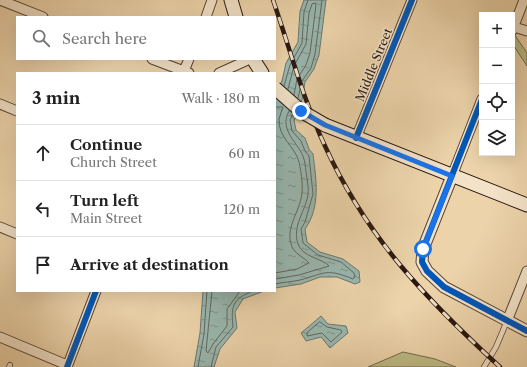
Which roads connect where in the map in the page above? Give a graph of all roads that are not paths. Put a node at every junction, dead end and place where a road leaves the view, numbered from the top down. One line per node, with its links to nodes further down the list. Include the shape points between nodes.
1 (0, 0): 6 (street)
2 (212, 0): 7 (street)
3 (231, 0): 8 (main road)
4 (412, 0): 21 (street, Middle Street)
5 (524, 0): 9 (street)
6 (40, 16)
7 (206, 16)
8 (236, 16)
9 (515, 24)
10 (515, 29): 11 (street)
11 (527, 31)
12 (155, 60): 15 (street)
13 (189, 60): 15 (street)
14 (256, 64): 16 (street)
15 (185, 72)
16 (223, 72)
17 (276, 89): 21 (main road, bridge, via 301,111)
18 (0, 104): 20 (street)
19 (479, 108): 22 (street)
20 (16, 111)
21 (356, 138): 22 (main road)
22 (452, 176): 23 (main road); 28 (street, via 422,252 422,262 434,279 444,287)
23 (527, 205)
24 (0, 227): 25 (street)
25 (16, 234)
26 (527, 271): 28 (street)
27 (96, 292): 31 (street)
28 (507, 321): 29 (street); 32 (lane)
29 (527, 331)
30 (0, 337): 31 (street)
31 (67, 366)
32 (484, 367)

